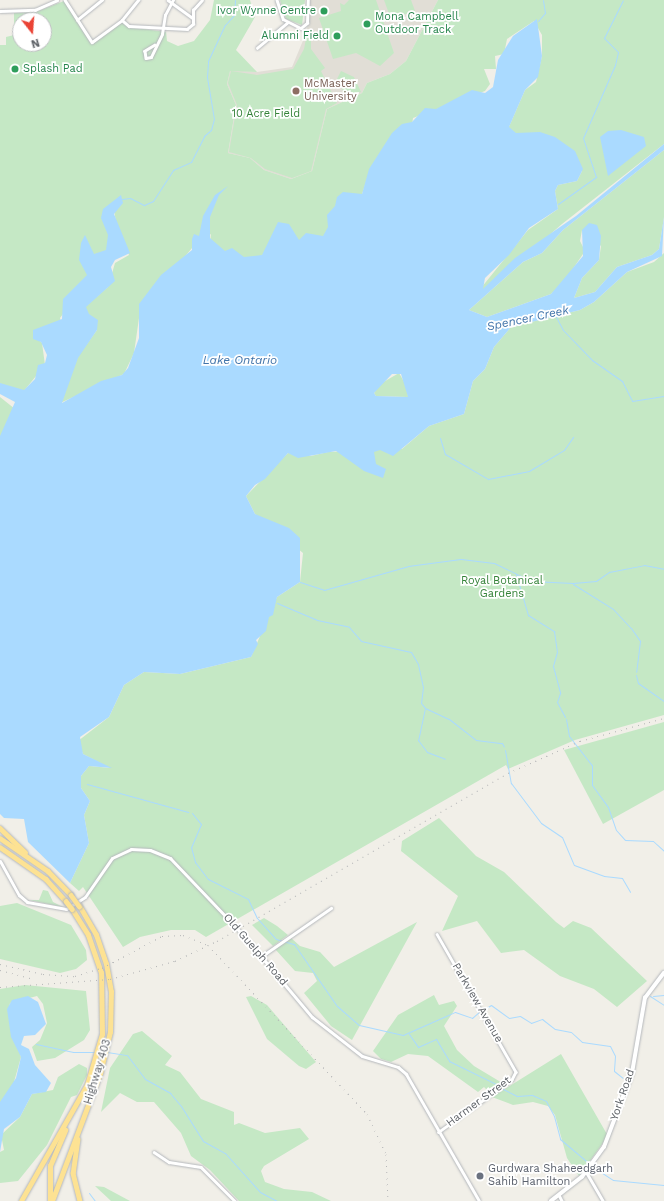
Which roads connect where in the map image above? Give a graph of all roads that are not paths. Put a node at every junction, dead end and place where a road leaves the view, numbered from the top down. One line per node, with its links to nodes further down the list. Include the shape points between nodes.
1 (57, 0): 10 (street, via 35,10)
2 (65, 0): 12 (street)
3 (102, 0): 12 (street)
4 (138, 0): 13 (street)
5 (168, 0): 9 (street)
6 (202, 0): 11 (street, via 193,10)
7 (277, 0): 14 (street, via 278,10)
8 (308, 0): 14 (street, via 306,26 299,28)
9 (172, 1): 11 (street); 15 (street, via 165,15)
10 (0, 11)
11 (194, 18): 15 (street, via 191,28)
12 (77, 20): 13 (street, via 92,42)
13 (122, 20): 15 (street, via 129,26)
14 (287, 23): 17 (street)
15 (163, 30): 16 (street)
16 (155, 45): 16 (street, via 145,51 146,58 151,57)
17 (257, 48)
18 (0, 828): 22 (highway)
19 (0, 838): 22 (highway, Highway 403)
20 (1, 848): 29 (highway, Highway 403, bridge, via 46,879 66,901 88,935 103,986 102,1034)
21 (0, 861): 25 (street, Old Guelph Road, bridge, via 19,895 27,902 61,909 73,906 85,897 117,855 131,849 150,850 170,858)
22 (35, 861): 28 (highway, Highway 403, bridge, via 79,906 96,935 110,979 110,1032)
23 (331, 908): 25 (street)
24 (437, 934): 27 (street, Parkview Avenue)
25 (262, 956): 30 (street, Old Guelph Road, via 312,1017 373,1062 390,1064 406,1074)
26 (664, 973): 32 (main road, York Road, via 645,998 637,1051 622,1103 604,1147)
27 (516, 1072): 30 (street, Harmer Street, via 512,1080)
28 (100, 1073): 35 (highway, Highway 403); 36 (highway, via 75,1152 73,1173)
29 (83, 1092): 34 (highway, Highway 403); 35 (highway, via 55,1150 48,1189)
30 (439, 1132): 38 (street, Old Guelph Road)
31 (154, 1152): 37 (street, via 169,1162 201,1167)
32 (587, 1173): 33 (main road, York Road); 41 (street)
33 (559, 1195): 39 (main road, York Road); 40 (street)
34 (21, 1201)
35 (51, 1201)
36 (80, 1201)
37 (236, 1201)
38 (479, 1201)
39 (551, 1201)
40 (562, 1201)
41 (603, 1201)

